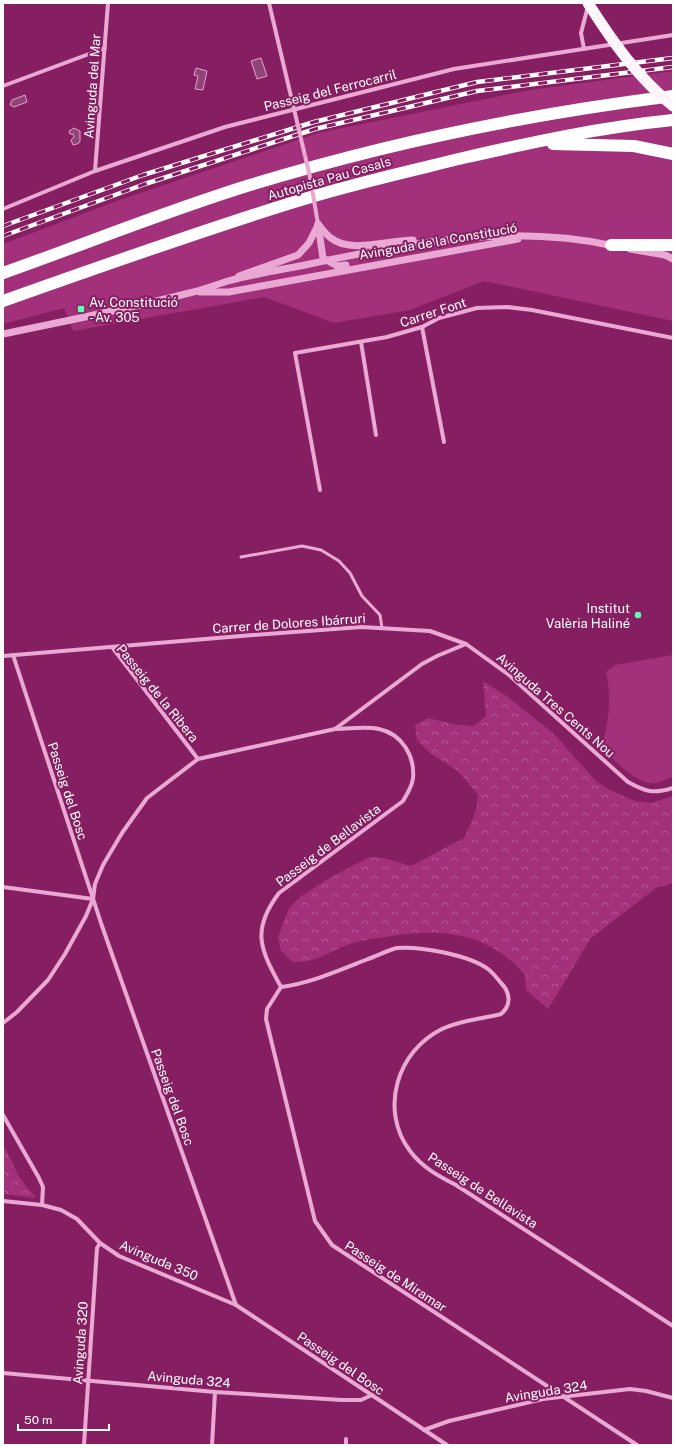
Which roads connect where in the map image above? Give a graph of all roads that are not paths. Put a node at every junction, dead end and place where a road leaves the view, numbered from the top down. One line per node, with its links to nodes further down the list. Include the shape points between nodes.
1 (108, 3): 5 (street, Avinguda del Mar)
2 (269, 3): 15 (street, bridge, via 310,177)
3 (588, 3): 6 (street, via 581,33); 9 (highway, bridge, via 628,60)
4 (673, 35): 6 (street, Passeig del Ferrocarril)
5 (105, 48): 7 (street); 13 (street, Avinguda del Mar)
6 (584, 49): 13 (street, Passeig del Ferrocarril, via 454,68 225,127)
7 (3, 86)
8 (673, 96): 25 (highway, Autopista Pau Casals, via 582,108 468,128 393,145 249,186)
9 (673, 106)
10 (673, 120): 11 (highway, Autopista Pau Casals, via 583,132)
11 (524, 144): 12 (highway, via 614,144 652,148); 28 (highway, Autopista Pau Casals, via 367,181 292,202)
12 (672, 154)
13 (95, 171): 14 (street, Passeig del Ferrocarril)
14 (3, 209)
15 (318, 224): 17 (street, via 331,239 342,245); 24 (street, via 323,258); 26 (street, via 309,243 298,254)
16 (534, 236): 17 (street, Avinguda de la Constitució, via 505,235); 18 (street, via 568,237); 21 (street, Avinguda de la Constitució)
17 (437, 240): 24 (street, Avinguda de la Constitució)
18 (611, 245): 19 (highway); 22 (street)
19 (673, 245)
20 (673, 253): 22 (street)
21 (436, 254): 24 (street, via 382,258 337,266); 27 (street, Avinguda de la Constitució, via 229,292)
22 (665, 255): 23 (street)
23 (673, 259)
24 (327, 260): 26 (street, Avinguda de la Constitució)
25 (3, 273)
26 (229, 281): 27 (street, Avinguda de la Constitució)
27 (192, 293): 30 (street, Avinguda de la Constitució)
28 (3, 301)
29 (422, 327): 31 (street, Carrer Font, via 439,318 477,308 507,308 532,310); 32 (street, Carrer Font); 34 (street)
30 (3, 334)
31 (673, 338)
32 (362, 342): 33 (street); 35 (street, Carrer Font, via 294,353)
33 (376, 435)
34 (444, 442)
35 (320, 490)
36 (241, 557): 37 (lane, via 302,546 321,550 339,561 350,573 362,596 380,615)
37 (382, 628): 38 (street, Carrer de Dolores Ibárruri, via 430,631); 39 (street, Carrer de Dolores Ibárruri, via 361,627)
38 (466, 644): 42 (street, via 422,664); 44 (street, Avinguda Tres Cents Nou, via 509,675 628,782 644,791 659,792)
39 (112, 647): 40 (street, Passeig de la Ribera); 43 (street, Passeig de la Ribera)
40 (13, 655): 41 (street, Passeig de la Ribera); 46 (street, Passeig del Bosc)
41 (3, 656)
42 (335, 729): 43 (street); 47 (street, Passeig de Bellavista, via 368,728 391,732 409,754 413,780 403,801 279,893 269,906 264,916 261,934 263,950)
43 (198, 759): 46 (street, via 147,798 103,865 95,884)
44 (673, 788)
45 (3, 887): 46 (street)
46 (93, 899): 48 (street, via 80,928 48,980); 53 (street, Passeig del Bosc)
47 (281, 987): 54 (street, Passeig de Bellavista, via 330,974 396,948 438,951 465,958 488,969 504,986 509,1001 506,1010 501,1014 442,1029 424,1041 409,1056 398,1078 394,1107 400,1131 409,1150 426,1169 456,1185); 59 (street, Passeig de Miramar, via 267,1009 266,1019 315,1221 323,1233 332,1245 346,1256)
48 (3, 1023)
49 (3, 1115): 51 (street, via 39,1178 42,1186)
50 (3, 1201): 51 (street, Avinguda 350)
51 (42, 1205): 52 (street, Avinguda 350, via 61,1210 77,1219)
52 (100, 1243): 53 (street, Avinguda 350, via 119,1256); 56 (street, Avinguda 320, via 97,1248)
53 (236, 1305): 58 (street, Passeig del Bosc)
54 (673, 1326)
55 (3, 1373): 56 (street, Avinguda 324)
56 (87, 1380): 57 (street, Avinguda 324); 63 (street, Avinguda 320)
57 (216, 1392): 58 (street, Avinguda 324, via 355,1400); 64 (street)
58 (372, 1395): 61 (street, Passeig del Bosc)
59 (564, 1398): 60 (street, Avinguda 324, via 630,1389); 61 (street, Avinguda 324, via 543,1399 449,1421); 67 (street, Passeig de Miramar)
60 (673, 1398)
61 (424, 1430): 66 (street, Passeig del Bosc)
62 (346, 1439): 65 (street)
63 (84, 1445)
64 (212, 1445)
65 (346, 1445)
66 (447, 1445)
67 (637, 1445)

